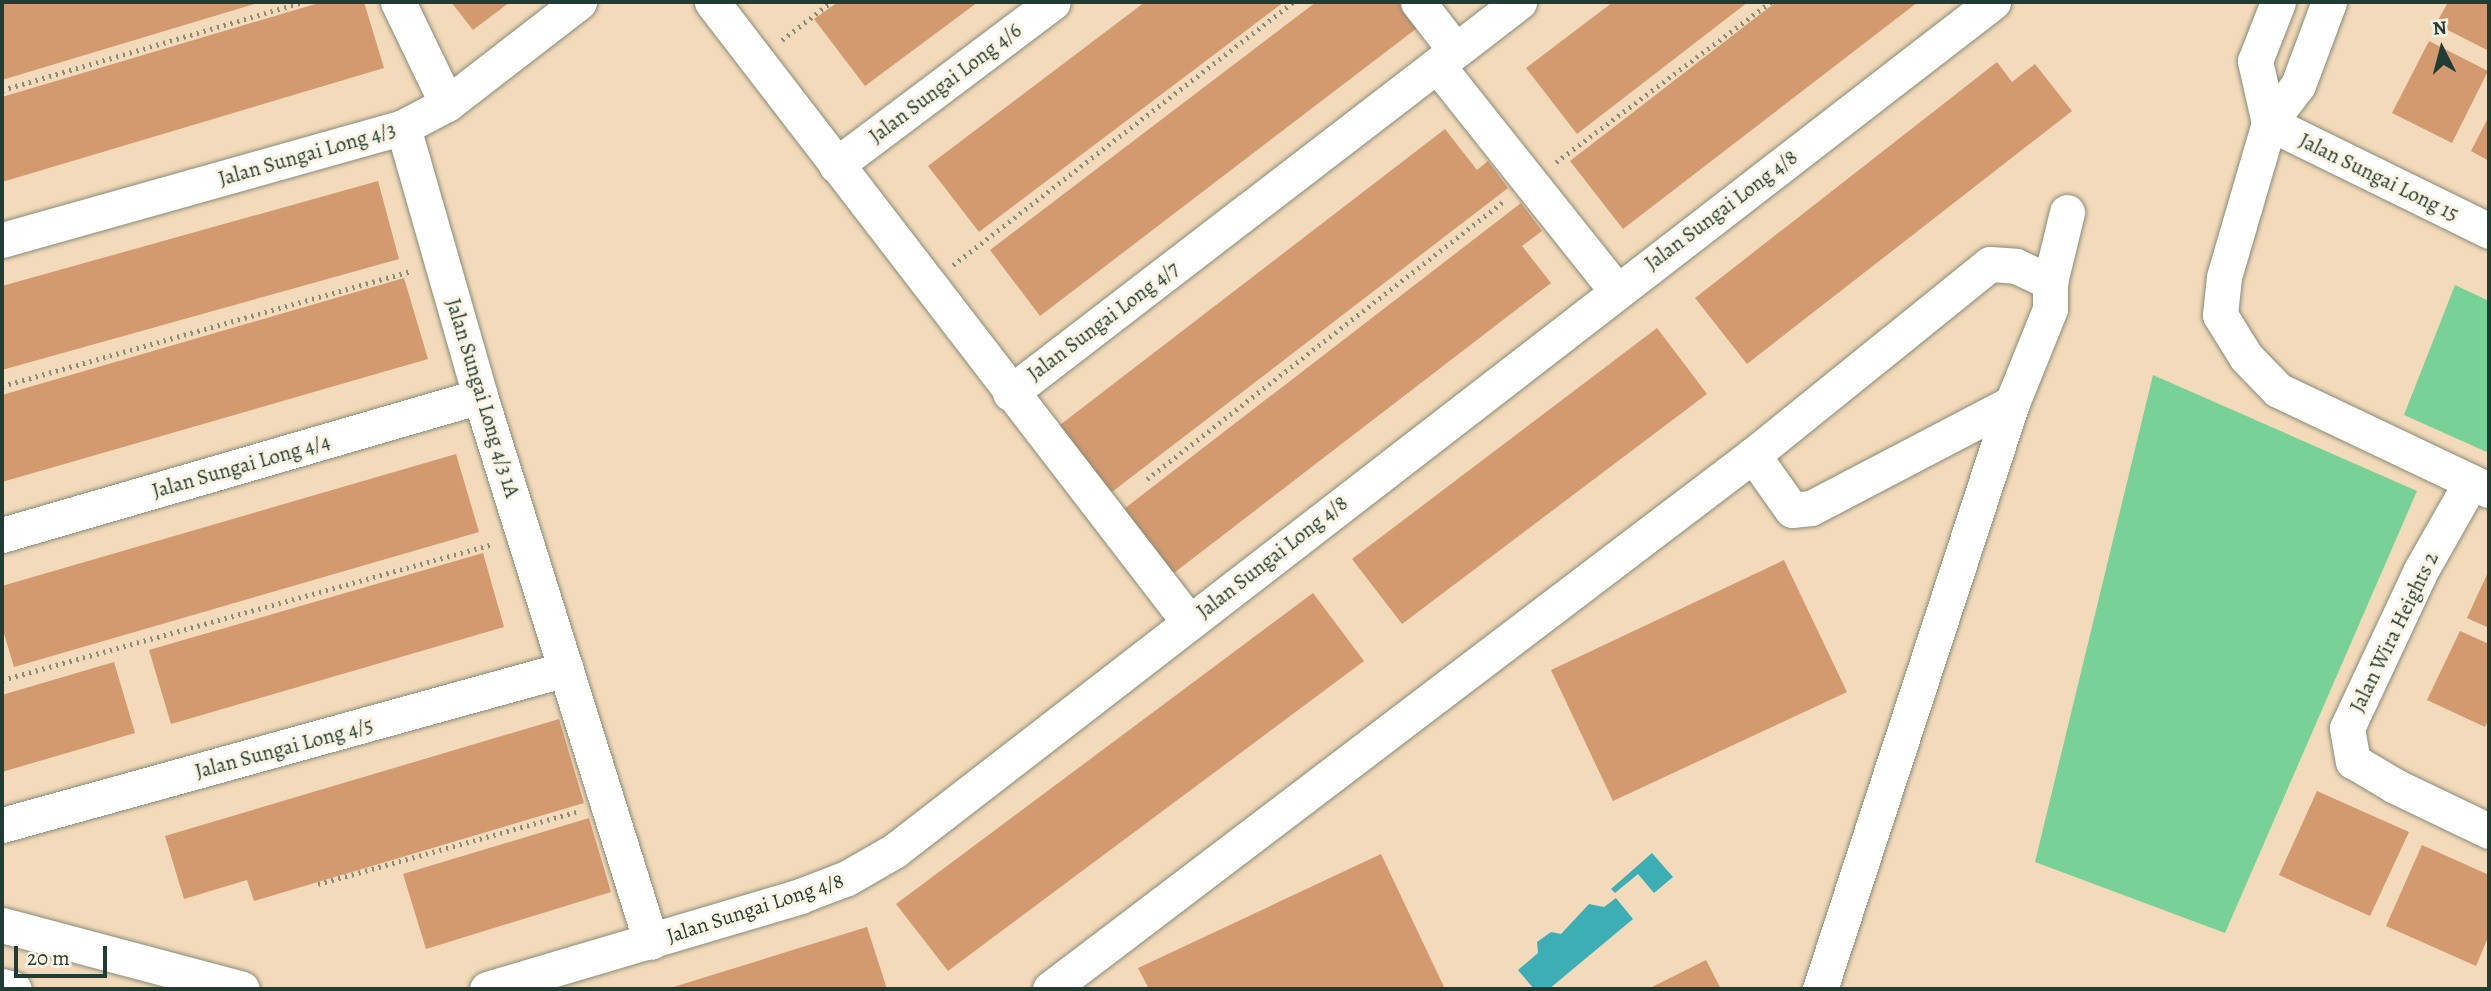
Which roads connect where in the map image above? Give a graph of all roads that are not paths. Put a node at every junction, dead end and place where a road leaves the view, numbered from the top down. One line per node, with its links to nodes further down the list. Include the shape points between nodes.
1 (398, 2): 11 (street)
2 (579, 2): 11 (street, Jalan Sungai Long 4/3)
3 (712, 2): 14 (street, Jalan Sungai Long 4/7)
4 (1053, 2): 14 (street, Jalan Sungai Long 4/6)
5 (1418, 2): 10 (street)
6 (1520, 2): 10 (street, Jalan Sungai Long 4/7)
7 (1993, 2): 19 (street, Jalan Sungai Long 4/8)
8 (2278, 2): 12 (street, via 2255,61)
9 (2329, 2): 12 (street, via 2298,85)
10 (1446, 58): 19 (street, via 1530,182); 20 (street, Jalan Sungai Long 4/7)
11 (447, 104): 13 (street, Jalan Sungai Long 4/3)
12 (2269, 123): 16 (street, Jalan Sungai Long 15); 24 (street, via 2224,277 2220,315 2246,357 2278,390)
13 (403, 127): 17 (street, Jalan Sungai Long 4/3); 21 (street, Jalan Sungai Long 4/3 1A)
14 (836, 165): 20 (street, Jalan Sungai Long 4/7)
15 (2067, 212): 18 (street)
16 (2489, 231)
17 (2, 240)
18 (2050, 282): 22 (street, via 2050,309); 23 (street, via 2016,266 1990,264)
19 (1616, 290): 26 (street, Jalan Sungai Long 4/8)
20 (1010, 393): 26 (street)
21 (480, 396): 25 (street, Jalan Sungai Long 4/4); 27 (street, Jalan Sungai Long 4/3 1A)
22 (2012, 403): 23 (street, via 1811,508 1792,510); 35 (street)
23 (1753, 455): 34 (street)
24 (2480, 486): 29 (street, Jalan Wira Heights 2, via 2421,570 2347,729 2353,761)
25 (2, 535)
26 (1189, 622): 31 (street, Jalan Sungai Long 4/8, via 894,851 847,878 800,896)
27 (566, 668): 28 (street, Jalan Sungai Long 4/5); 31 (street, Jalan Sungai Long 4/3 1A)
28 (2, 825)
29 (2489, 831)
30 (2, 925): 32 (street)
31 (650, 942): 33 (street, Jalan Sungai Long 4/8)
32 (242, 989)
33 (487, 989)
34 (1050, 989)
35 (1820, 989)

